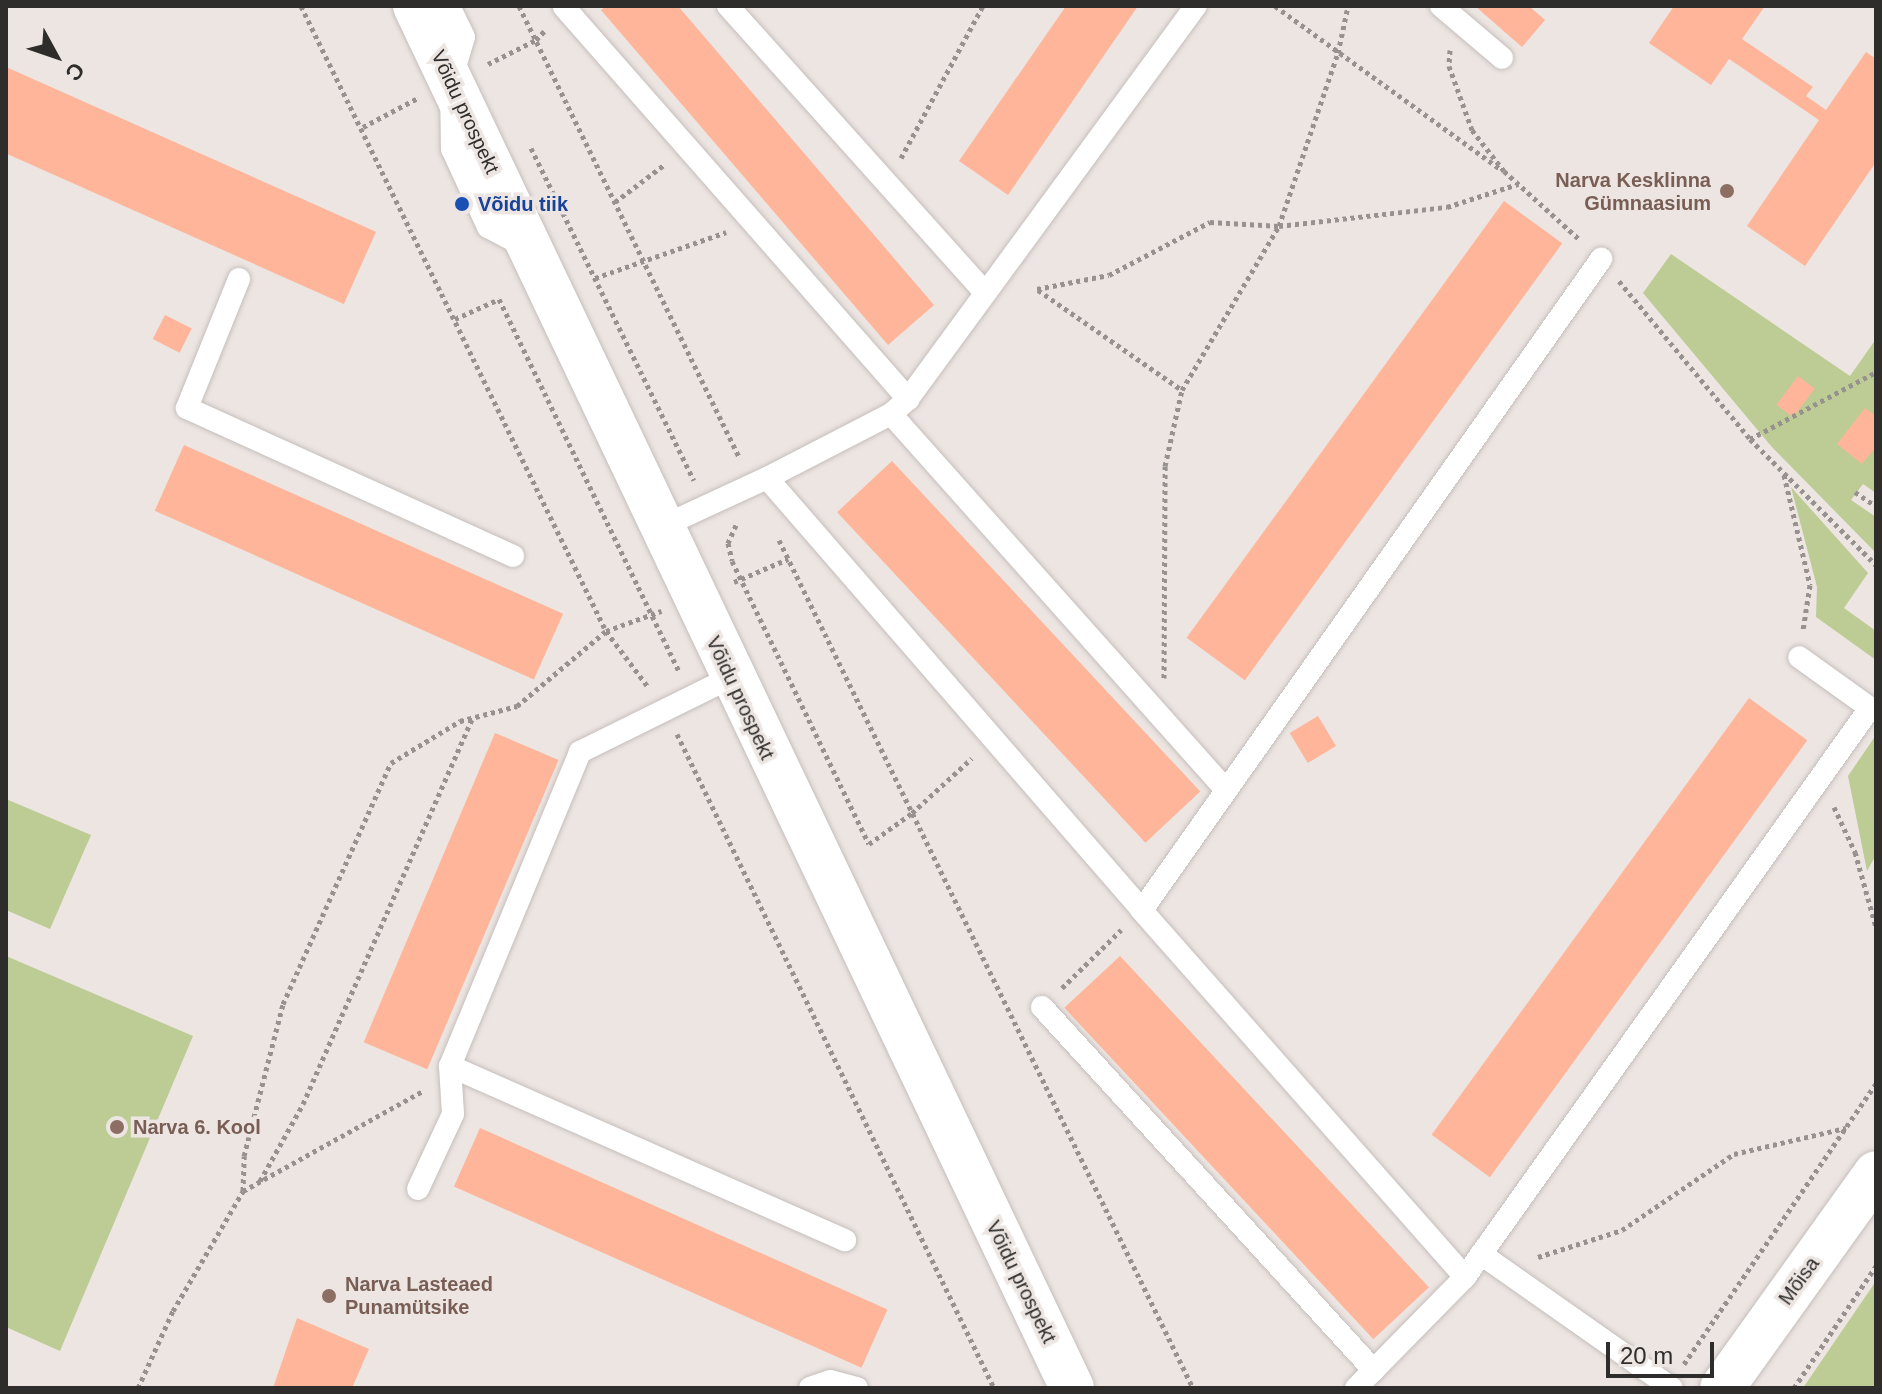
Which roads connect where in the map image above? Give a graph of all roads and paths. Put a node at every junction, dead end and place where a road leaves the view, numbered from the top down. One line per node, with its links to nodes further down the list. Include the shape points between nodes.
1 (415, 6): 15 (street, Võidu prospekt)
2 (449, 6): 15 (lane, via 464,37)
3 (519, 6): 21 (path)
4 (728, 6): 19 (lane)
5 (983, 6): 19 (path)
6 (1196, 6): 26 (lane)
7 (1275, 6): 12 (path)
8 (1348, 6): 12 (path)
9 (564, 7): 17 (lane)
10 (1448, 12): 13 (lane); 18 (path, via 1449,66 1472,130)
11 (482, 49): 14 (path)
12 (1338, 53): 18 (path); 23 (path)
13 (1502, 58)
14 (496, 76)
15 (451, 81): 41 (street, Võidu prospekt)
16 (529, 144): 27 (path)
17 (686, 149): 21 (path); 22 (lane)
18 (1504, 171): 20 (path)
19 (888, 183): 30 (lane)
20 (1518, 184): 23 (path, via 1447,207); 24 (path)
21 (615, 202): 25 (path)
22 (751, 223): 25 (path); 34 (lane)
23 (1279, 226): 29 (path, via 1210,222 1109,275); 33 (path)
24 (1601, 259): 35 (path); 51 (lane)
25 (645, 263): 27 (path); 37 (path)
26 (1004, 267): 29 (path); 30 (lane)
27 (595, 278): 39 (path)
28 (239, 279): 42 (lane, via 187,408)
29 (1037, 289): 33 (path)
30 (985, 292): 34 (lane)
31 (455, 319): 46 (path, via 499,299)
32 (1876, 372): 35 (path)
33 (1182, 390): 48 (path, via 1165,466)
34 (899, 406): 37 (lane); 48 (lane)
35 (1750, 439): 36 (path)
36 (1784, 474): 43 (path); 45 (path, via 1810,585)
37 (761, 489): 39 (lane); 49 (lane); 52 (path); 52 (path, via 728,543 732,561 869,844)
38 (1855, 492): 40 (path)
39 (707, 506): 41 (lane)
40 (1876, 506)
41 (661, 527): 46 (street, Võidu prospekt)
42 (513, 556)
43 (1876, 565)
44 (606, 631): 47 (path, via 517,706)
45 (1799, 657): 50 (lane, via 1870,708)
46 (711, 687): 57 (lane, via 580,752); 75 (street, Võidu prospekt)
47 (472, 718): 62 (path, via 303,1104); 64 (path, via 391,763 283,1004 244,1156)
48 (1164, 723): 51 (lane)
49 (993, 739): 52 (path); 53 (lane)
50 (1820, 778): 54 (path, via 1855,852); 66 (lane)
51 (1226, 790): 53 (lane)
52 (912, 813): 56 (path)
53 (1142, 910): 55 (path); 69 (lane)
54 (1876, 927)
55 (1042, 1007): 56 (path); 70 (lane)
56 (1018, 1030): 76 (path)
57 (450, 1066): 59 (lane); 65 (lane)
58 (1875, 1088): 60 (path)
59 (452, 1103): 62 (path, via 420,1089); 63 (lane, via 453,1114)
60 (1846, 1128): 68 (path, via 1734,1154 1622,1230); 71 (path)
61 (1876, 1173): 78 (street, Mõisa)
62 (260, 1181): 64 (path)
63 (418, 1189)
64 (243, 1191): 72 (path, via 173,1311)
65 (845, 1240)
66 (1481, 1254): 68 (lane); 69 (lane)
67 (1876, 1266): 79 (path)
68 (1502, 1269): 71 (lane)
69 (1465, 1277): 70 (lane)
70 (1374, 1370): 77 (lane)
71 (1670, 1387)
72 (138, 1388)
73 (810, 1388): 74 (lane, via 830,1381)
74 (857, 1388)
75 (1072, 1388)
76 (1193, 1388)
77 (1356, 1388)
78 (1722, 1388)
79 (1794, 1388)

